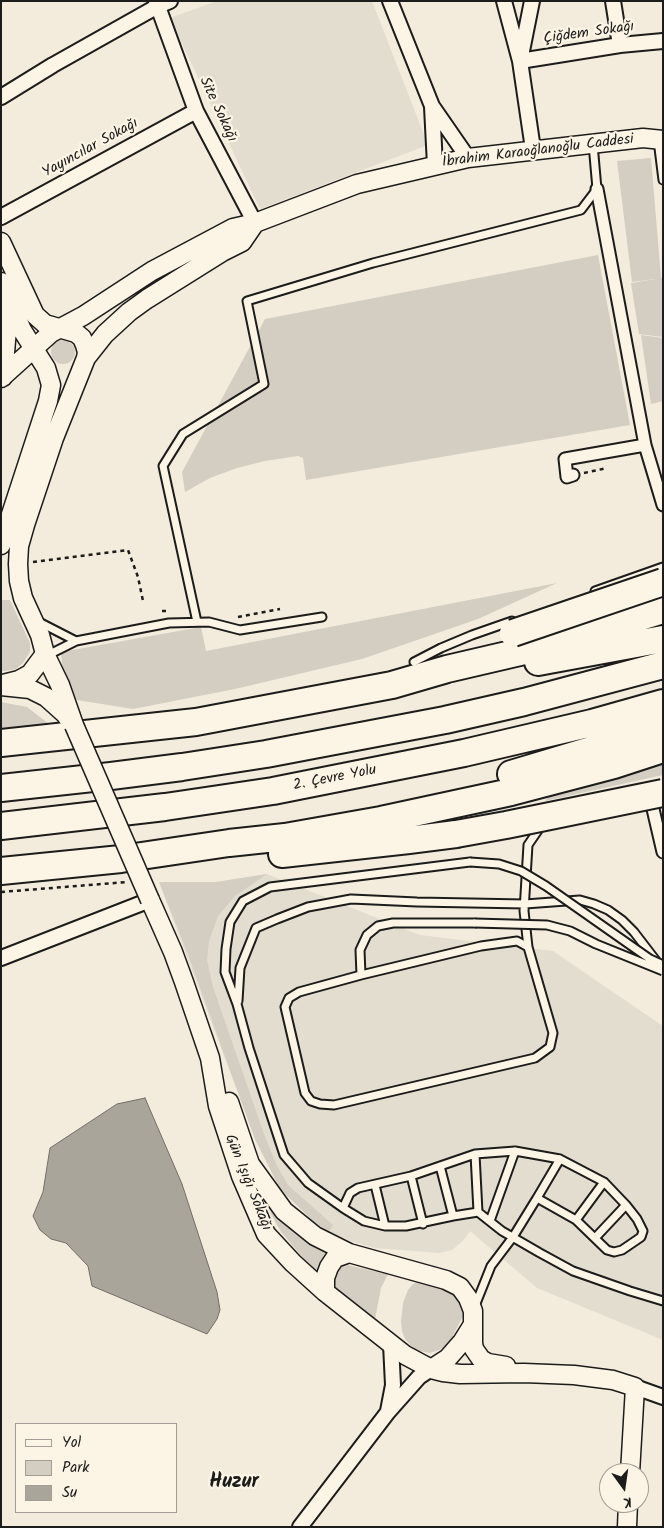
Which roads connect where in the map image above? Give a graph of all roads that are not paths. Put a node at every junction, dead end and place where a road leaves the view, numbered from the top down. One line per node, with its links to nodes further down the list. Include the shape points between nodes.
1 (390, 1): 10 (street)
2 (504, 1): 8 (street)
3 (532, 1): 8 (street)
4 (613, 1): 7 (street)
5 (161, 3): 9 (street); 11 (street, Site Sokağı)
6 (663, 41): 7 (street, Çiğdem Sokağı)
7 (620, 45): 8 (street, Çiğdem Sokağı)
8 (520, 61): 14 (street)
9 (1, 97)
10 (432, 106): 15 (street); 16 (street)
11 (196, 111): 19 (street, Yayıncılar Sokağı); 20 (street, Site Sokağı)
12 (657, 137): 13 (street, İbrahim Karaoğlanoğlu Caddesi); 17 (lane)
13 (594, 143): 14 (street, İbrahim Karaoğlanoğlu Caddesi); 18 (lane)
14 (533, 149): 15 (street, İbrahim Karaoğlanoğlu Caddesi)
15 (468, 158): 16 (street, İbrahim Karaoğlanoğlu Caddesi)
16 (435, 165): 20 (street, İbrahim Karaoğlanoğlu Caddesi, via 357,184)
17 (663, 180)
18 (597, 189): 28 (street); 38 (lane, via 581,210 373,263 247,301 264,384 183,434 163,466)
19 (1, 217)
20 (255, 223): 24 (street, İbrahim Karaoğlanoğlu Caddesi, via 234,228 152,271); 26 (street, via 242,242 129,312 105,334)
21 (1, 242): 24 (street, via 36,315 45,324)
22 (1, 282): 23 (street)
23 (9, 302): 25 (street); 27 (street)
24 (60, 329): 25 (street, İbrahim Karaoğlanoğlu Caddesi, via 44,338); 26 (street, via 82,338)
25 (34, 350): 27 (street, İbrahim Karaoğlanoğlu Caddesi); 31 (street, via 46,368 50,388)
26 (86, 358): 37 (street, via 54,438 19,546 19,581)
27 (2, 377)
28 (645, 445): 29 (street, via 565,459 568,477); 30 (street)
29 (572, 475)
30 (663, 505)
31 (1, 546)
32 (663, 567): 34 (lane)
33 (663, 582): 46 (highway, bridge, via 518,625 475,646 271,694)
34 (586, 595)
35 (663, 610): 44 (highway, via 550,645)
36 (322, 617): 38 (lane, via 240,630)
37 (32, 620): 40 (lane); 41 (street)
38 (197, 622): 40 (lane, via 169,623)
39 (663, 639): 44 (highway, via 432,682)
40 (76, 641): 41 (lane)
41 (45, 654): 43 (street, via 30,674); 47 (street)
42 (663, 665): 51 (highway, via 445,720 266,754 156,771)
43 (1, 685): 47 (street, via 30,689 46,698)
44 (392, 685): 46 (highway)
45 (663, 703): 54 (highway, 2. Çevre Yolu, via 464,754 273,791)
46 (196, 722): 49 (highway)
47 (74, 726): 59 (street, Gün Işığı Sokağı, bridge)
48 (663, 727): 55 (highway, via 419,800)
49 (1, 743)
50 (663, 749): 55 (highway, via 511,792 435,809 286,837)
51 (1, 788)
52 (625, 792): 60 (lane, via 549,813 528,845)
53 (658, 801): 56 (street); 57 (highway, bridge, via 409,840 163,866 105,867)
54 (1, 826)
55 (229, 843): 57 (highway)
56 (663, 852)
57 (80, 863): 58 (highway)
58 (1, 871)
59 (150, 900): 62 (street); 67 (street, Gün Işığı Sokağı, via 176,959)
60 (525, 904): 61 (lane); 64 (lane, via 580,900 608,910 634,932); 66 (lane, via 351,899 308,907 276,918 256,928 240,968)
61 (528, 946): 65 (lane, via 517,941 480,946); 65 (lane, via 554,1033 550,1047 535,1058 334,1105 311,1101 305,1093 286,1003 299,992)
62 (1, 958)
63 (663, 965): 66 (lane, bridge, via 521,871 499,864 470,862 270,887 243,901 230,922 226,949 225,972)
64 (663, 970): 65 (lane, bridge, via 570,931 547,925 393,923 378,926 367,935 360,950)
65 (361, 975)
66 (238, 1004): 77 (lane, via 284,1155 308,1183)
67 (210, 1058): 86 (street, Gün Işığı Sokağı, via 222,1082 250,1164 272,1195 299,1224); 87 (street, Gün Işığı Sokağı, via 218,1106 241,1176 266,1234)
68 (515, 1151): 69 (lane); 70 (lane); 81 (lane)
69 (475, 1154): 71 (lane); 78 (lane)
70 (560, 1159): 73 (lane); 75 (lane)
71 (440, 1166): 72 (lane); 79 (lane)
72 (411, 1176): 74 (lane); 82 (lane)
73 (604, 1182): 76 (lane); 80 (lane)
74 (374, 1185): 77 (lane, via 350,1193); 83 (lane)
75 (537, 1198): 80 (lane); 84 (lane)
76 (626, 1205): 85 (lane); 85 (lane, via 643,1231 641,1236 614,1252 607,1250)
77 (343, 1208): 83 (lane, via 364,1221)
78 (478, 1212): 79 (lane); 81 (lane)
79 (452, 1216): 82 (lane)
80 (576, 1220): 85 (lane)
81 (490, 1221): 84 (lane)
82 (423, 1224): 83 (lane)
83 (385, 1226)
84 (513, 1237): 88 (lane, via 573,1270); 89 (lane, via 492,1266)
85 (595, 1238)
86 (349, 1253): 87 (street, via 335,1258 329,1267 325,1278); 89 (street, Gün Işığı Sokağı, via 452,1282 468,1298)
87 (326, 1292): 90 (street, Gün Işığı Sokağı)
88 (663, 1301)
89 (473, 1318): 91 (street, via 462,1342 448,1358); 92 (street, via 474,1349 481,1359)
90 (391, 1344): 91 (street, Gün Işığı Sokağı); 95 (street, via 392,1385)
91 (431, 1369): 92 (street, Gün Işığı Sokağı, via 460,1374); 95 (street, via 419,1377)
92 (524, 1372): 93 (street, via 613,1380)
93 (635, 1387): 94 (street); 96 (street)
94 (663, 1397)
95 (388, 1412): 98 (street)
96 (631, 1463)
97 (628, 1513): 99 (street)
98 (300, 1527)
99 (627, 1527)

